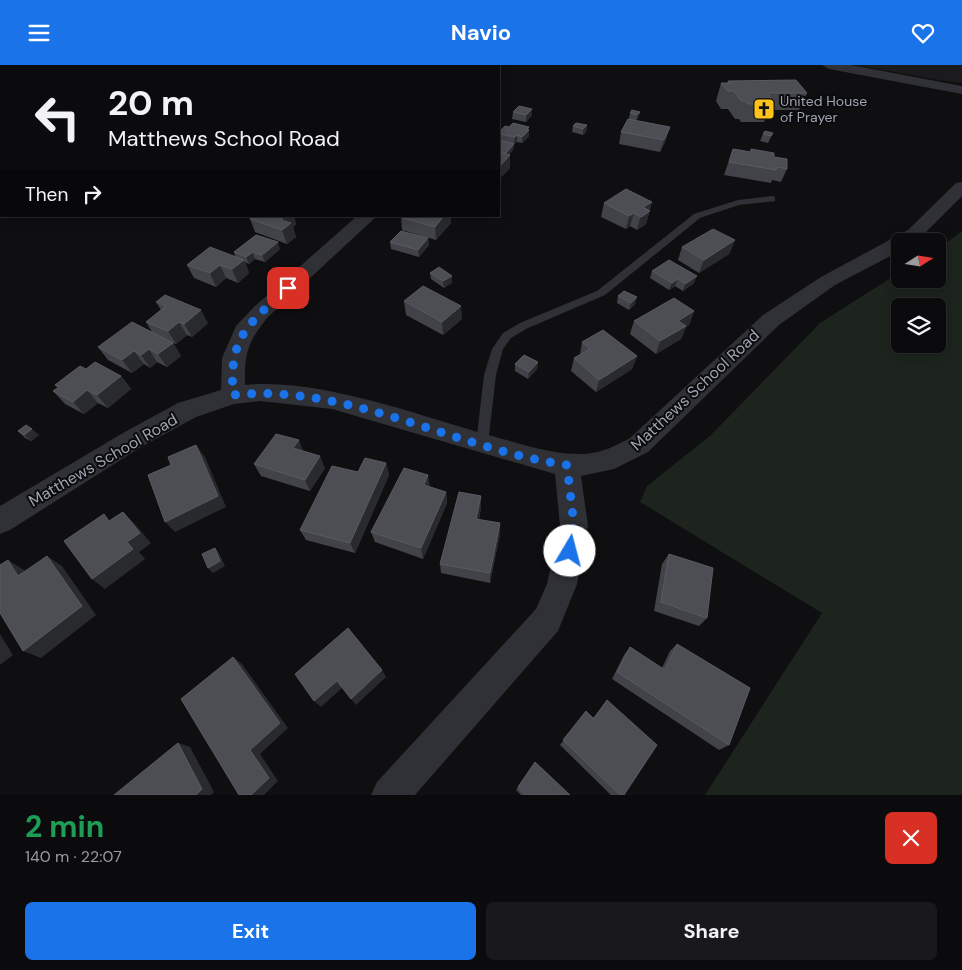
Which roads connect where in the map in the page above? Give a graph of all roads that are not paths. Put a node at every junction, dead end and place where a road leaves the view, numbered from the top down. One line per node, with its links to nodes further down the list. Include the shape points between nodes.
1 (829, 65): 2 (street)
2 (962, 90)
3 (962, 187): 6 (street, Matthews School Road)
4 (772, 199): 9 (lane, via 738,203 697,216 601,293 521,326 505,337 492,365)
5 (367, 217): 8 (street, via 244,331 233,358)
6 (915, 233)
7 (891, 247): 10 (street, Matthews School Road, via 820,285 771,320 639,445 618,459 605,463)
8 (233, 395): 9 (street, Matthews School Road, via 260,393 332,400); 11 (street, Matthews School Road, via 187,411 140,436)
9 (482, 444): 10 (street, Matthews School Road)
10 (567, 465): 12 (street, via 574,526 562,584 547,620)
11 (0, 521)
12 (390, 795)

